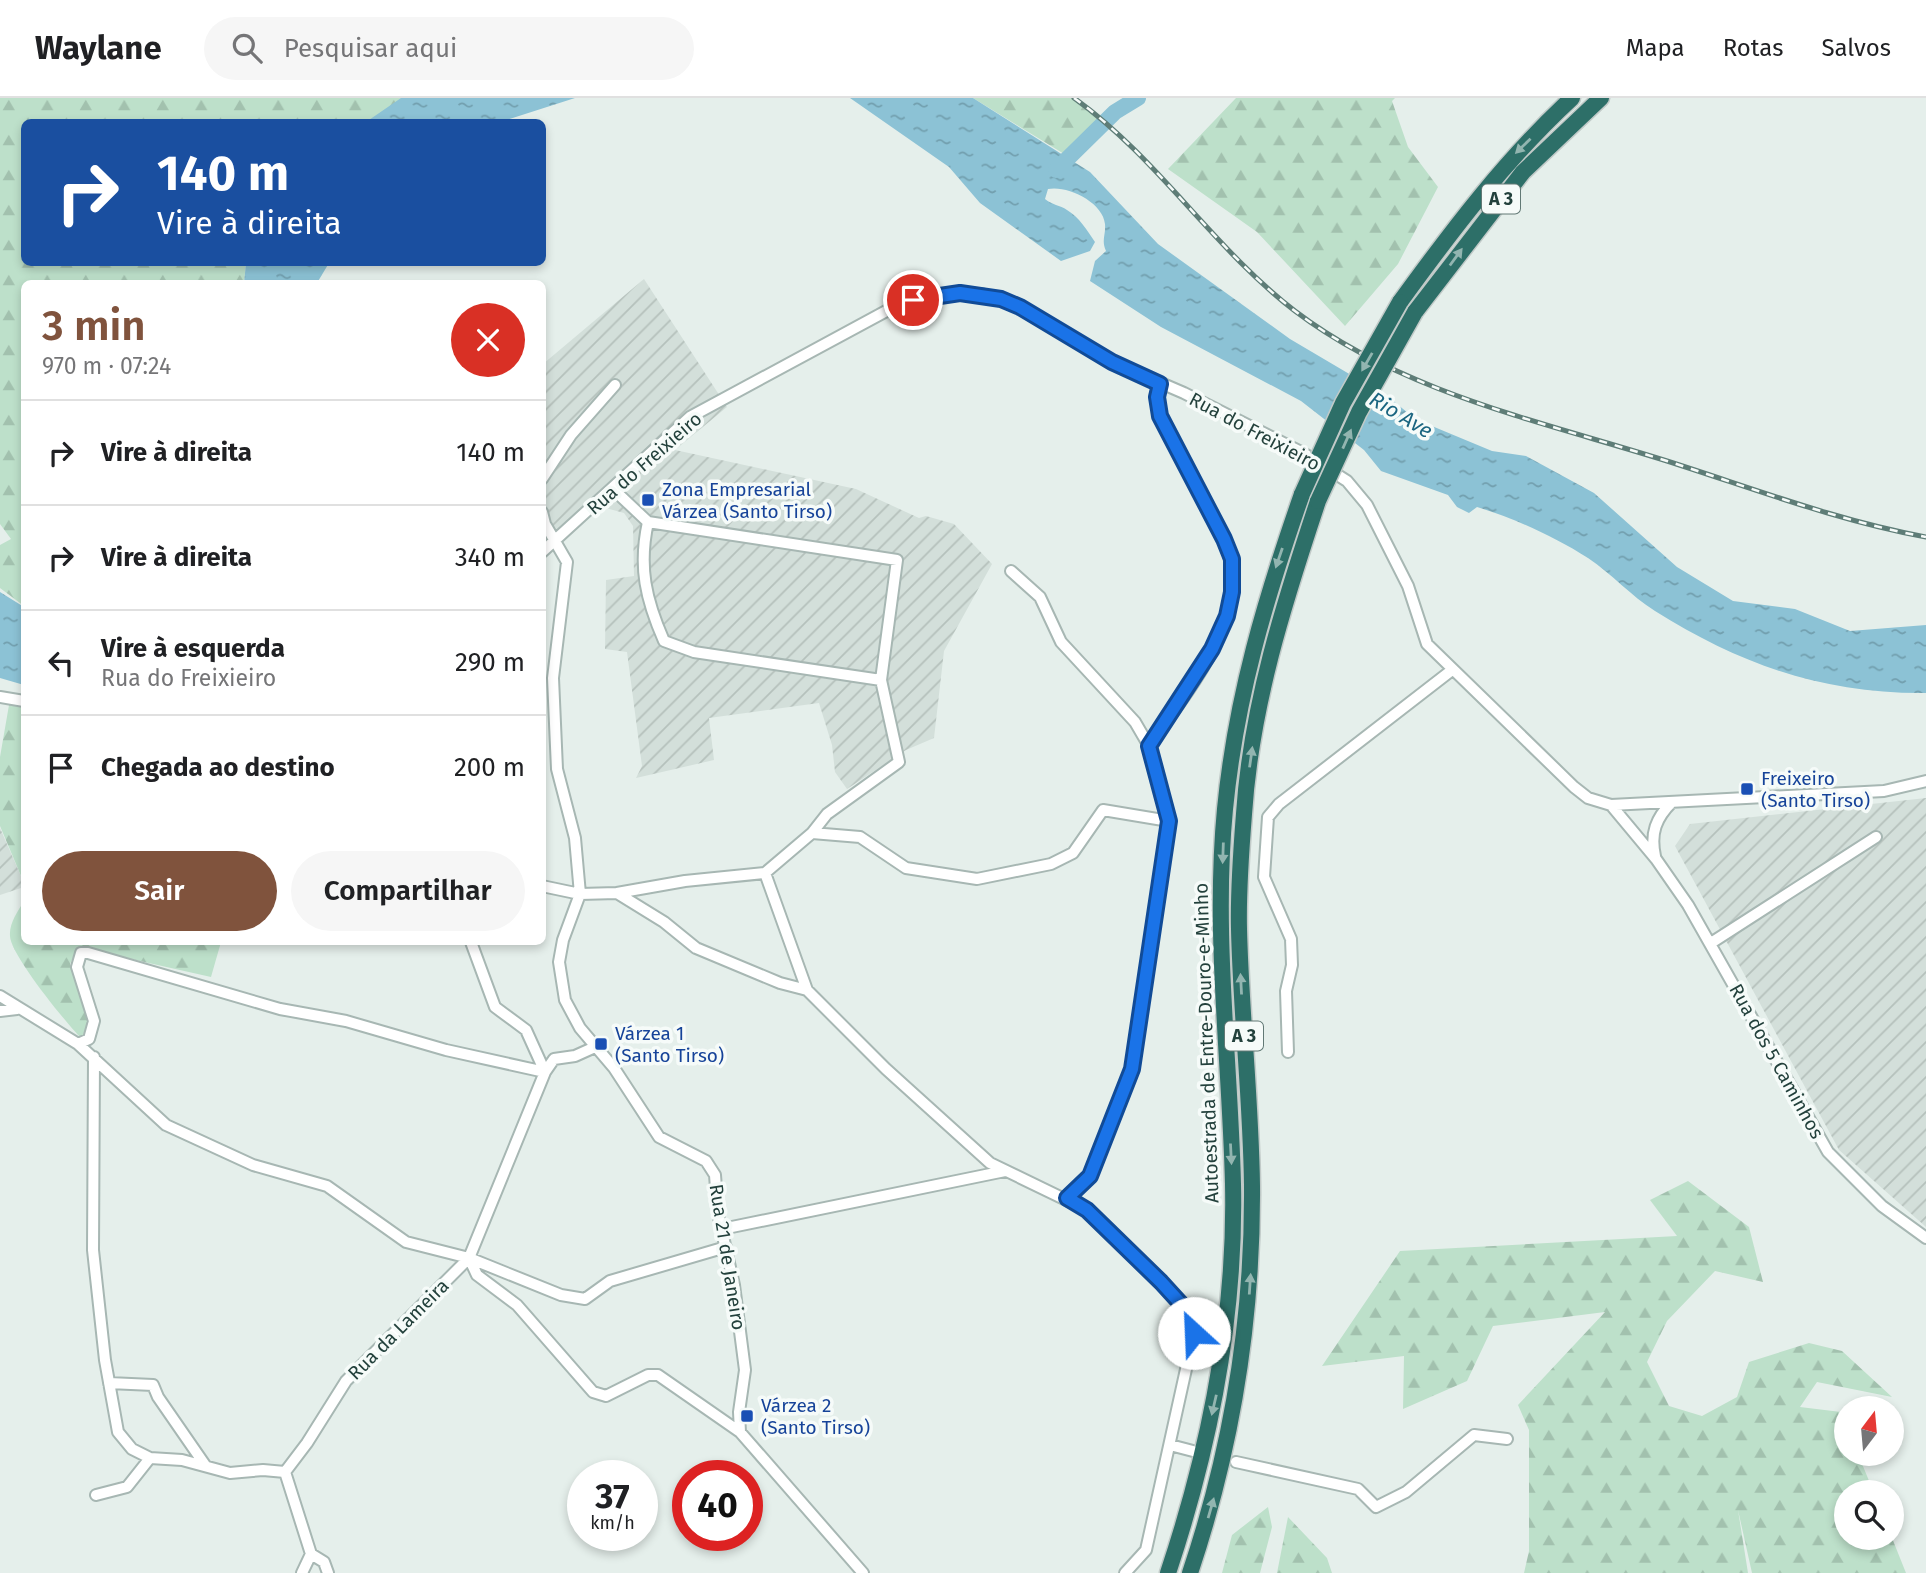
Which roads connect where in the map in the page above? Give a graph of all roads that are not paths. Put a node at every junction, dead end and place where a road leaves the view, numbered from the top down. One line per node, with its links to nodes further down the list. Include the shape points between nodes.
1 (1572, 98): 60 (highway, Autoestrada de Entre-Douro-e-Minho / A 3, one-way to 60, bridge, via 1509,160 1401,302 1343,404 1301,494 1257,629 1239,702 1224,810 1220,926 1233,1185 1230,1286 1218,1388 1192,1502)
2 (1601, 98): 61 (highway, Autoestrada de Entre-Douro-e-Minho / A 3, one-way to 2, bridge, via 1212,1508 1237,1393 1250,1285 1252,1185 1239,926 1244,812 1261,694 1282,610 1318,501 1359,412 1415,312 1523,172)
3 (1160, 384): 6 (street, Rua do Freixieiro, via 1010,303 982,294 936,295 890,309 690,417); 12 (street, Rua do Freixieiro, via 1293,447 1347,481 1367,505 1408,586 1427,644); 16 (street, via 1160,416 1232,559 1232,592 1212,649)
4 (615, 385): 5 (street)
5 (546, 473)
6 (613, 489): 7 (street); 9 (street, Rua do Freixieiro)
7 (648, 522): 13 (street, via 643,547 648,605 664,641 694,652); 13 (street, via 897,560)
8 (546, 526): 9 (street)
9 (556, 542): 10 (street, Rua do Freixieiro); 27 (street, via 567,562 553,678 557,768 575,838)
10 (546, 549)
11 (1011, 571): 16 (street, via 1040,597 1061,642 1135,722)
12 (1452, 670): 19 (street, Rua do Freixieiro, via 1574,787 1588,798); 36 (street, via 1268,817 1264,877 1292,939 1286,991)
13 (881, 680): 21 (street, via 900,762 827,814)
14 (0, 697): 15 (street)
15 (21, 700)
16 (1149, 746): 20 (street)
17 (1926, 781): 18 (street, via 1884,791)
18 (1672, 802): 19 (street); 23 (street, via 1656,823 1652,841)
19 (1611, 805): 23 (street, Rua dos 5 Caminhos)
20 (1169, 821): 21 (street, via 1103,810 1073,853 1039,867 977,879 906,868 860,837); 40 (street, via 1132,1069 1090,1176)
21 (812, 833): 24 (street)
22 (1876, 837): 28 (street)
23 (1656, 859): 28 (street, Rua dos 5 Caminhos)
24 (765, 873): 26 (street); 30 (street)
25 (546, 887): 27 (street)
26 (617, 893): 27 (street); 30 (street, via 696,948)
27 (580, 894): 35 (street, Rua 21 de Janeiro, via 559,962 565,1000)
28 (1711, 943): 42 (street, Rua dos 5 Caminhos, via 1828,1152 1882,1206)
29 (472, 945): 38 (street, via 495,1007 526,1030)
30 (807, 990): 39 (street, via 886,1069 990,1163)
31 (0, 996): 32 (street)
32 (17, 1009): 33 (street); 34 (street)
33 (0, 1011)
34 (78, 1044): 37 (street); 38 (street, via 89,1039 94,1021 77,967 80,953 88,953 280,1009 346,1021)
35 (595, 1047): 38 (street, via 554,1059); 41 (street, Rua 21 de Janeiro, via 659,1137 706,1161 715,1175)
36 (1289, 1052)
37 (94, 1057): 44 (street, via 166,1125 253,1165 327,1186 406,1242); 45 (street, via 93,1250)
38 (545, 1072): 44 (street)
39 (1005, 1171): 40 (street); 41 (street)
40 (1067, 1198): 48 (street, via 1087,1210 1192,1316 1194,1333)
41 (722, 1229): 43 (street, Rua 21 de Janeiro)
42 (1926, 1238)
43 (726, 1247): 44 (street, via 610,1281 584,1299 561,1295); 46 (street, Rua 21 de Janeiro, via 745,1370)
44 (469, 1258): 46 (street, via 477,1275 517,1305 593,1392 606,1396 648,1375 658,1375); 53 (street, Rua da Lameira, via 346,1381)
45 (109, 1383): 50 (street, via 118,1432 132,1449); 52 (street, via 153,1385)
46 (740, 1432): 58 (street)
47 (1507, 1439): 51 (street, via 1474,1435 1406,1492 1376,1507 1358,1489)
48 (1170, 1445): 49 (street); 59 (street, via 1146,1549)
49 (1193, 1451)
50 (150, 1458): 52 (street); 54 (street, via 127,1487)
51 (1236, 1462)
52 (205, 1465): 53 (street, via 230,1473)
53 (285, 1472): 55 (street)
54 (96, 1495)
55 (312, 1554): 56 (street); 57 (street, via 324,1562)
56 (302, 1573)
57 (328, 1573)
58 (863, 1573)
59 (1125, 1573)
60 (1168, 1573)
61 (1190, 1573)

